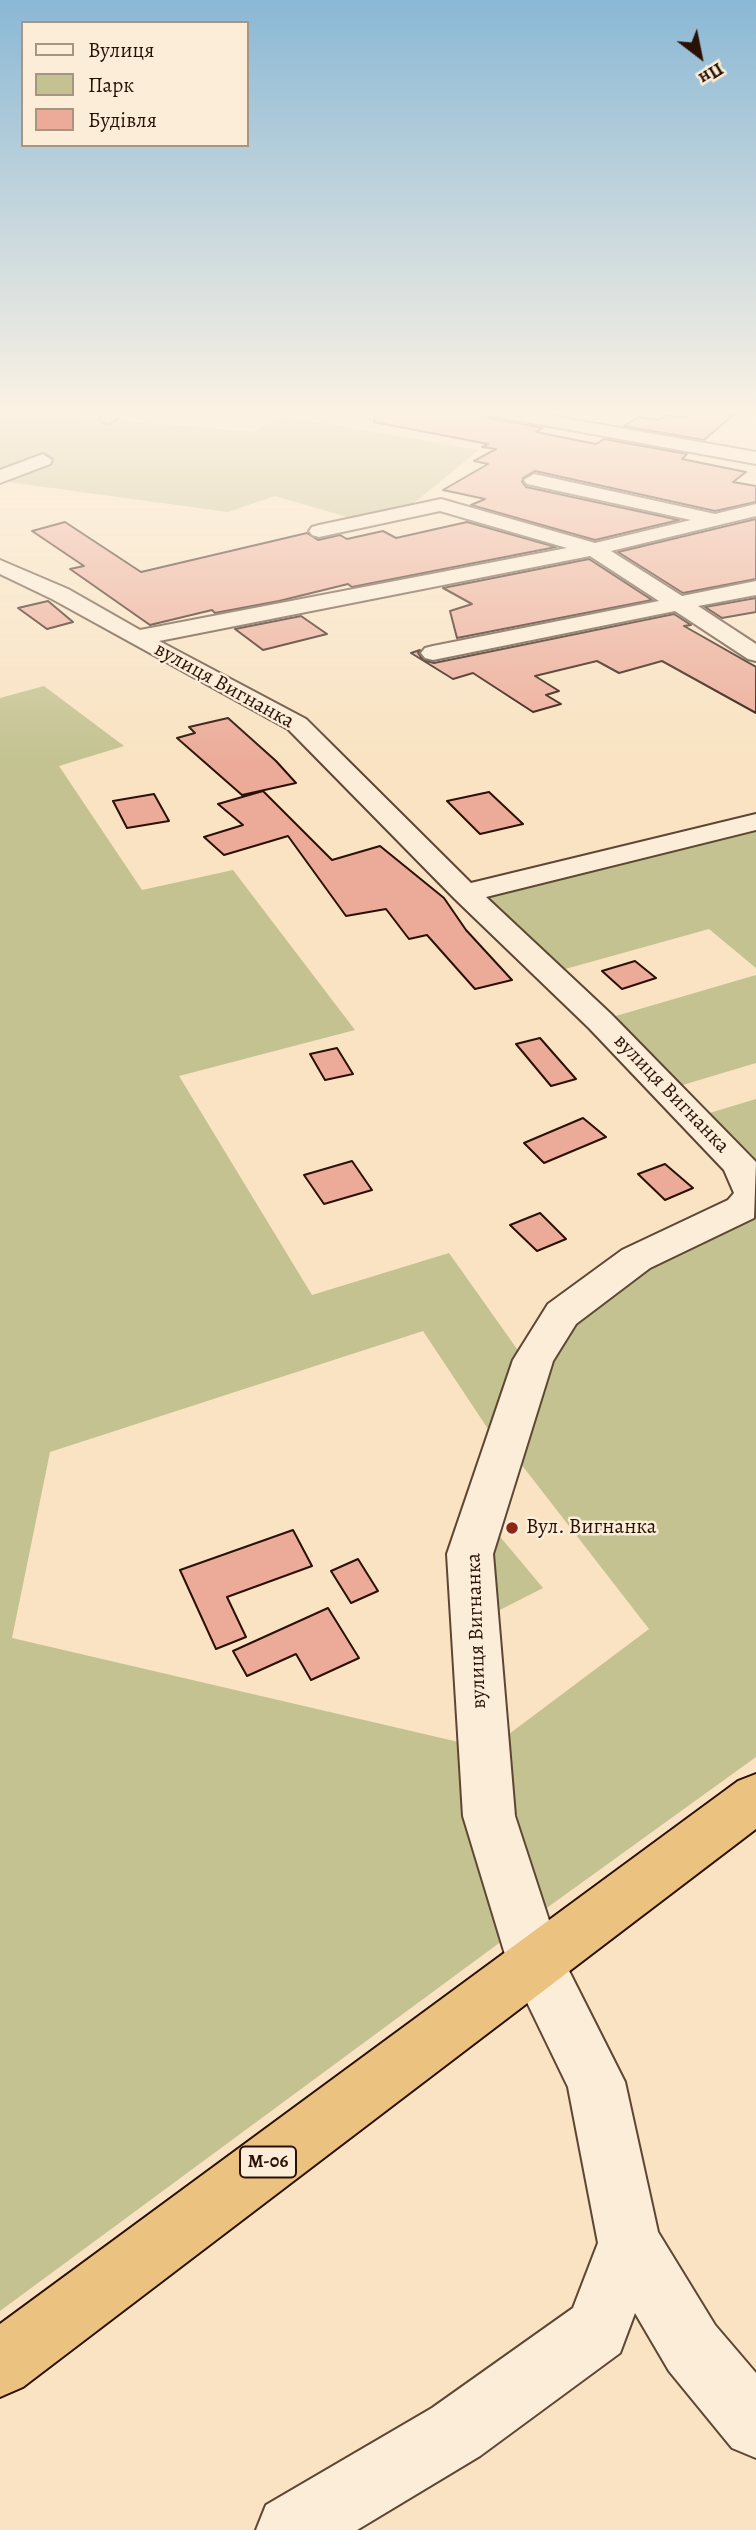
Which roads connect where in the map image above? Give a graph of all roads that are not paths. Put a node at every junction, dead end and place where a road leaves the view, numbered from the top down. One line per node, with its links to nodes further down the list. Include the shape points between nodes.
1 (333, 528): 4 (street)
2 (521, 528): 5 (street)
3 (682, 528): 5 (street)
4 (319, 531)
5 (594, 549): 8 (street); 9 (street)
6 (0, 566): 9 (street, вулиця Вигнанка)
7 (756, 588): 8 (street)
8 (681, 604): 10 (street); 11 (street)
9 (137, 638): 13 (street, вулиця Вигнанка, via 298,724)
10 (433, 653)
11 (756, 654)
12 (756, 822): 13 (street)
13 (465, 893): 15 (street, вулиця Вигнанка, via 600,1021 740,1165 753,1194 741,1209 636,1259 562,1314 533,1360 470,1554 489,1816)
14 (756, 1798): 15 (highway, М-06)
15 (536, 1961): 16 (street, via 596,2082); 17 (highway, М-06)
16 (629, 2243): 18 (street, via 692,2348); 19 (street, via 597,2330 456,2432)
17 (0, 2364)
18 (756, 2424)
19 (291, 2530)

